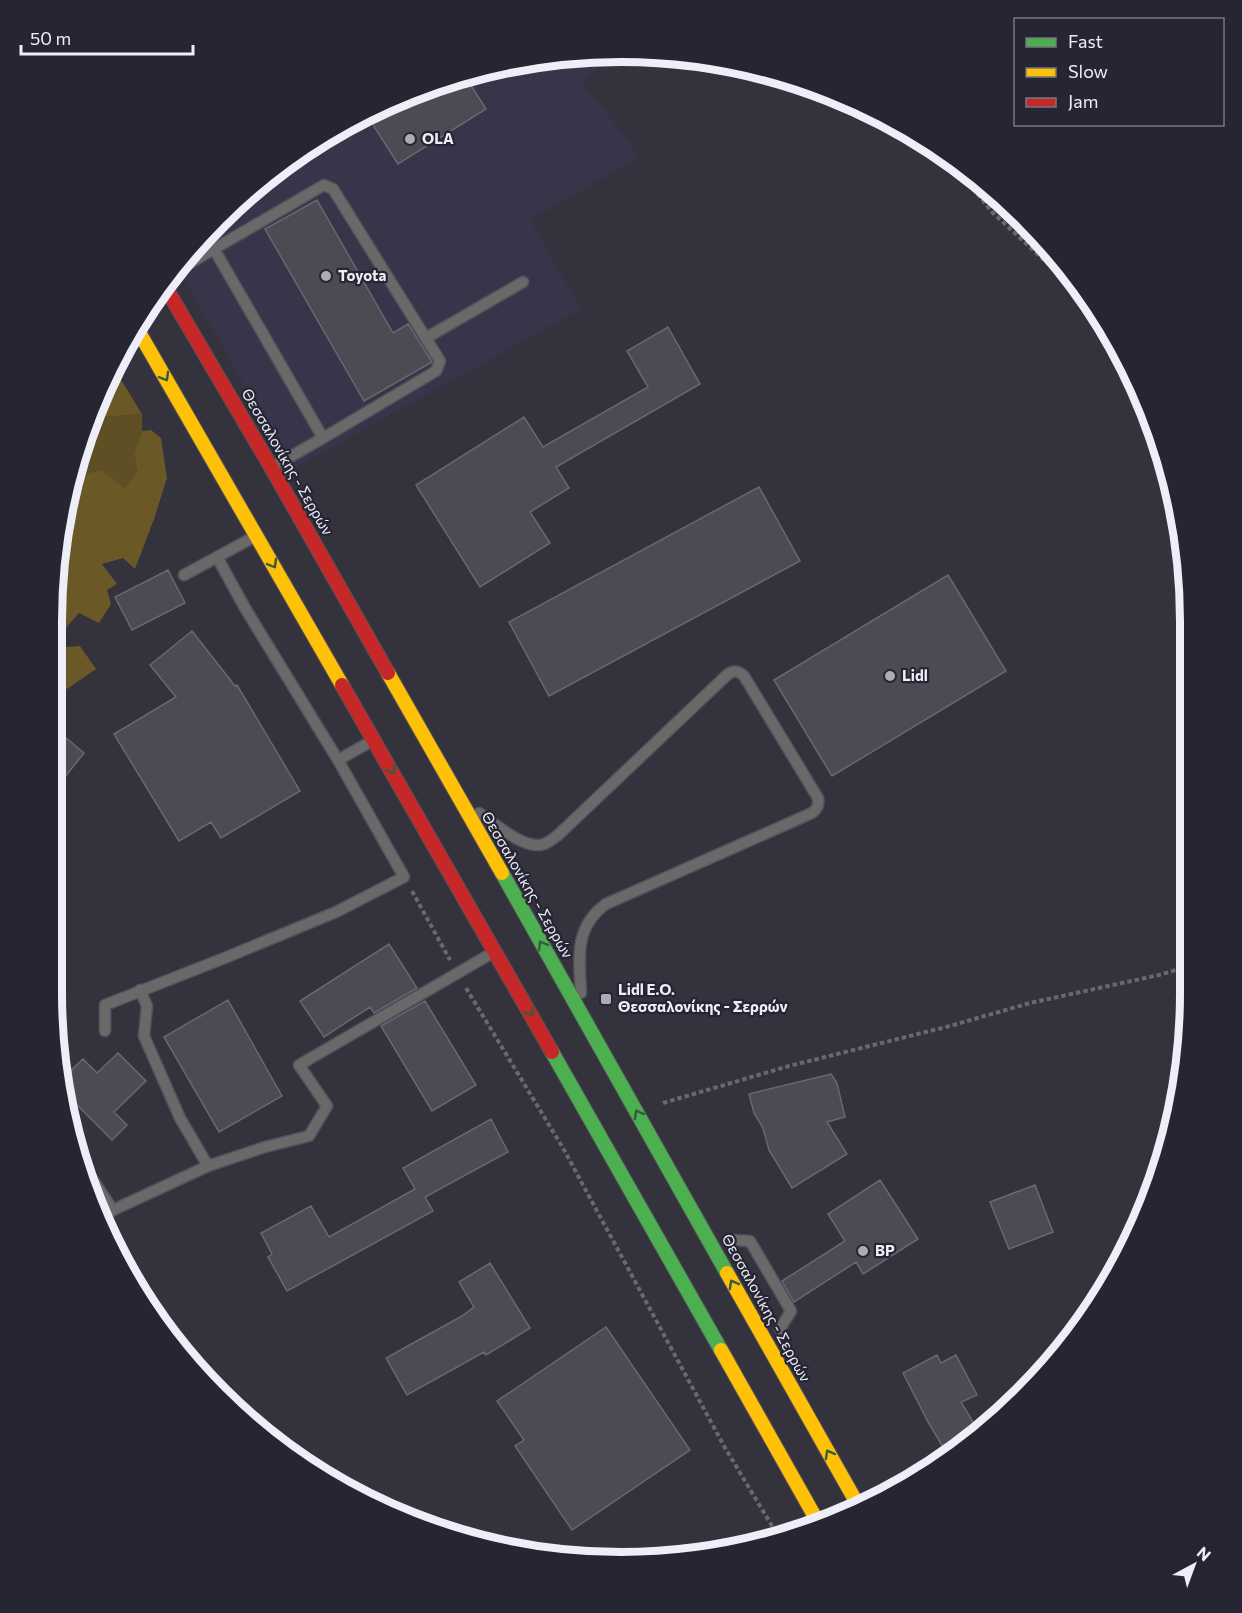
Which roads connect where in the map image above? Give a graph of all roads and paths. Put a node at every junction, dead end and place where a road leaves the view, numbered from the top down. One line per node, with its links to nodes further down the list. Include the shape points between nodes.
1 (968, 182): 4 (path, via 992,212)
2 (214, 249): 3 (lane); 8 (lane, via 324,184 333,189); 9 (lane)
3 (191, 262)
4 (1063, 278)
5 (523, 282): 8 (lane)
6 (168, 292): 10 (main road, Θεσσαλονίκης - Σερρών)
7 (140, 334): 11 (main road, one-way to 11)
8 (426, 338): 9 (lane, via 440,362 436,371)
9 (323, 438): 10 (lane)
10 (272, 467): 16 (main road, Θεσσαλονίκης - Σερρών)
11 (257, 536): 12 (lane); 14 (main road, one-way to 14)
12 (218, 557): 13 (lane); 15 (lane)
13 (184, 575)
14 (375, 740): 15 (lane); 18 (main road, one-way to 18)
15 (338, 760): 17 (lane)
16 (459, 800): 22 (main road, Θεσσαλονίκης - Σερρών, one-way to 16); 22 (lane, via 519,840 540,845 547,842 734,671 744,676 818,798 813,813 606,904 596,912 581,941)
17 (404, 877): 20 (path); 21 (lane, via 336,912)
18 (495, 951): 20 (lane); 32 (main road, one-way to 32)
19 (1180, 969): 24 (path, via 789,1066)
20 (457, 974): 25 (lane, via 299,1065 327,1106 309,1136); 33 (path, via 563,1148 724,1446)
21 (140, 990): 23 (lane, via 105,1005); 25 (lane, via 147,1006 144,1036 180,1118)
22 (582, 1014): 24 (main road, Θεσσαλονίκης - Σερρών)
23 (105, 1031)
24 (637, 1111): 31 (main road, Θεσσαλονίκης - Σερρών, one-way to 24)
25 (208, 1166): 27 (lane)
26 (96, 1186): 27 (lane)
27 (112, 1210): 28 (lane)
28 (107, 1214)
29 (733, 1240): 30 (lane, via 750,1241 791,1311)
30 (780, 1329)
31 (855, 1500)
32 (815, 1517)
33 (774, 1530)

